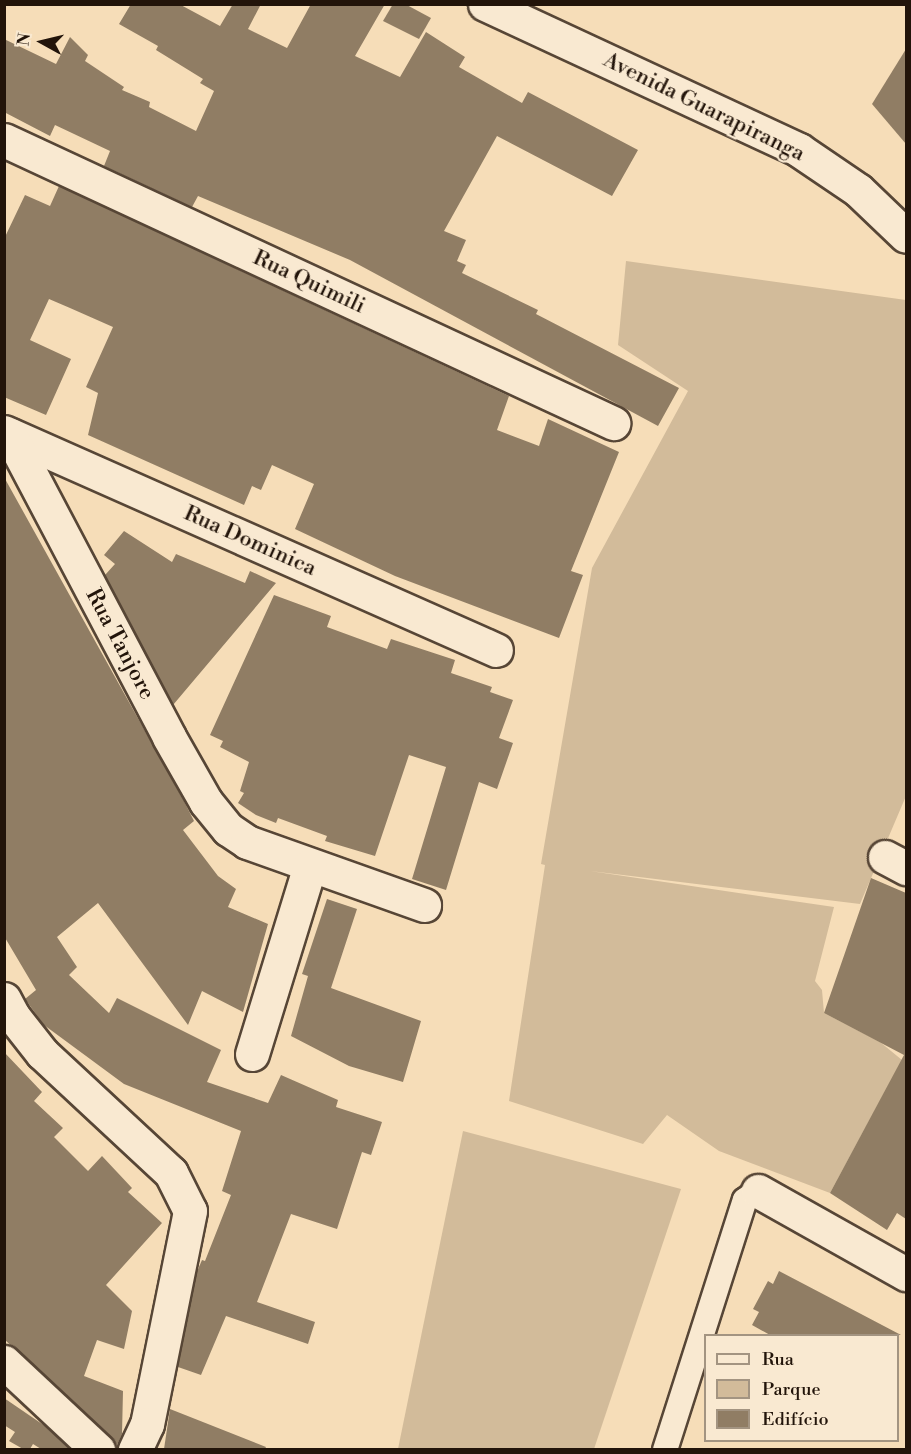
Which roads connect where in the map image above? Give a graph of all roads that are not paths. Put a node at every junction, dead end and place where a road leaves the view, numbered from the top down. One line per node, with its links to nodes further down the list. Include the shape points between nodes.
1 (484, 4): 3 (street, Avenida Guarapiranga, via 800,150 858,190)
2 (4, 140): 4 (street, Rua Quimili)
3 (906, 236)
4 (613, 423)
5 (7, 434): 6 (street, Rua Dominica); 7 (street, Rua Tanjore, via 201,793 228,829 247,842)
6 (496, 650)
7 (310, 866): 8 (street, Rua Tanjore); 10 (street)
8 (424, 905)
9 (4, 999): 15 (street, via 42,1053 171,1173 190,1211 147,1424)
10 (252, 1054)
11 (758, 1191): 12 (street); 16 (street, via 745,1200)
12 (906, 1274)
13 (4, 1362): 14 (street)
14 (98, 1449)
15 (135, 1449)
16 (665, 1449)

